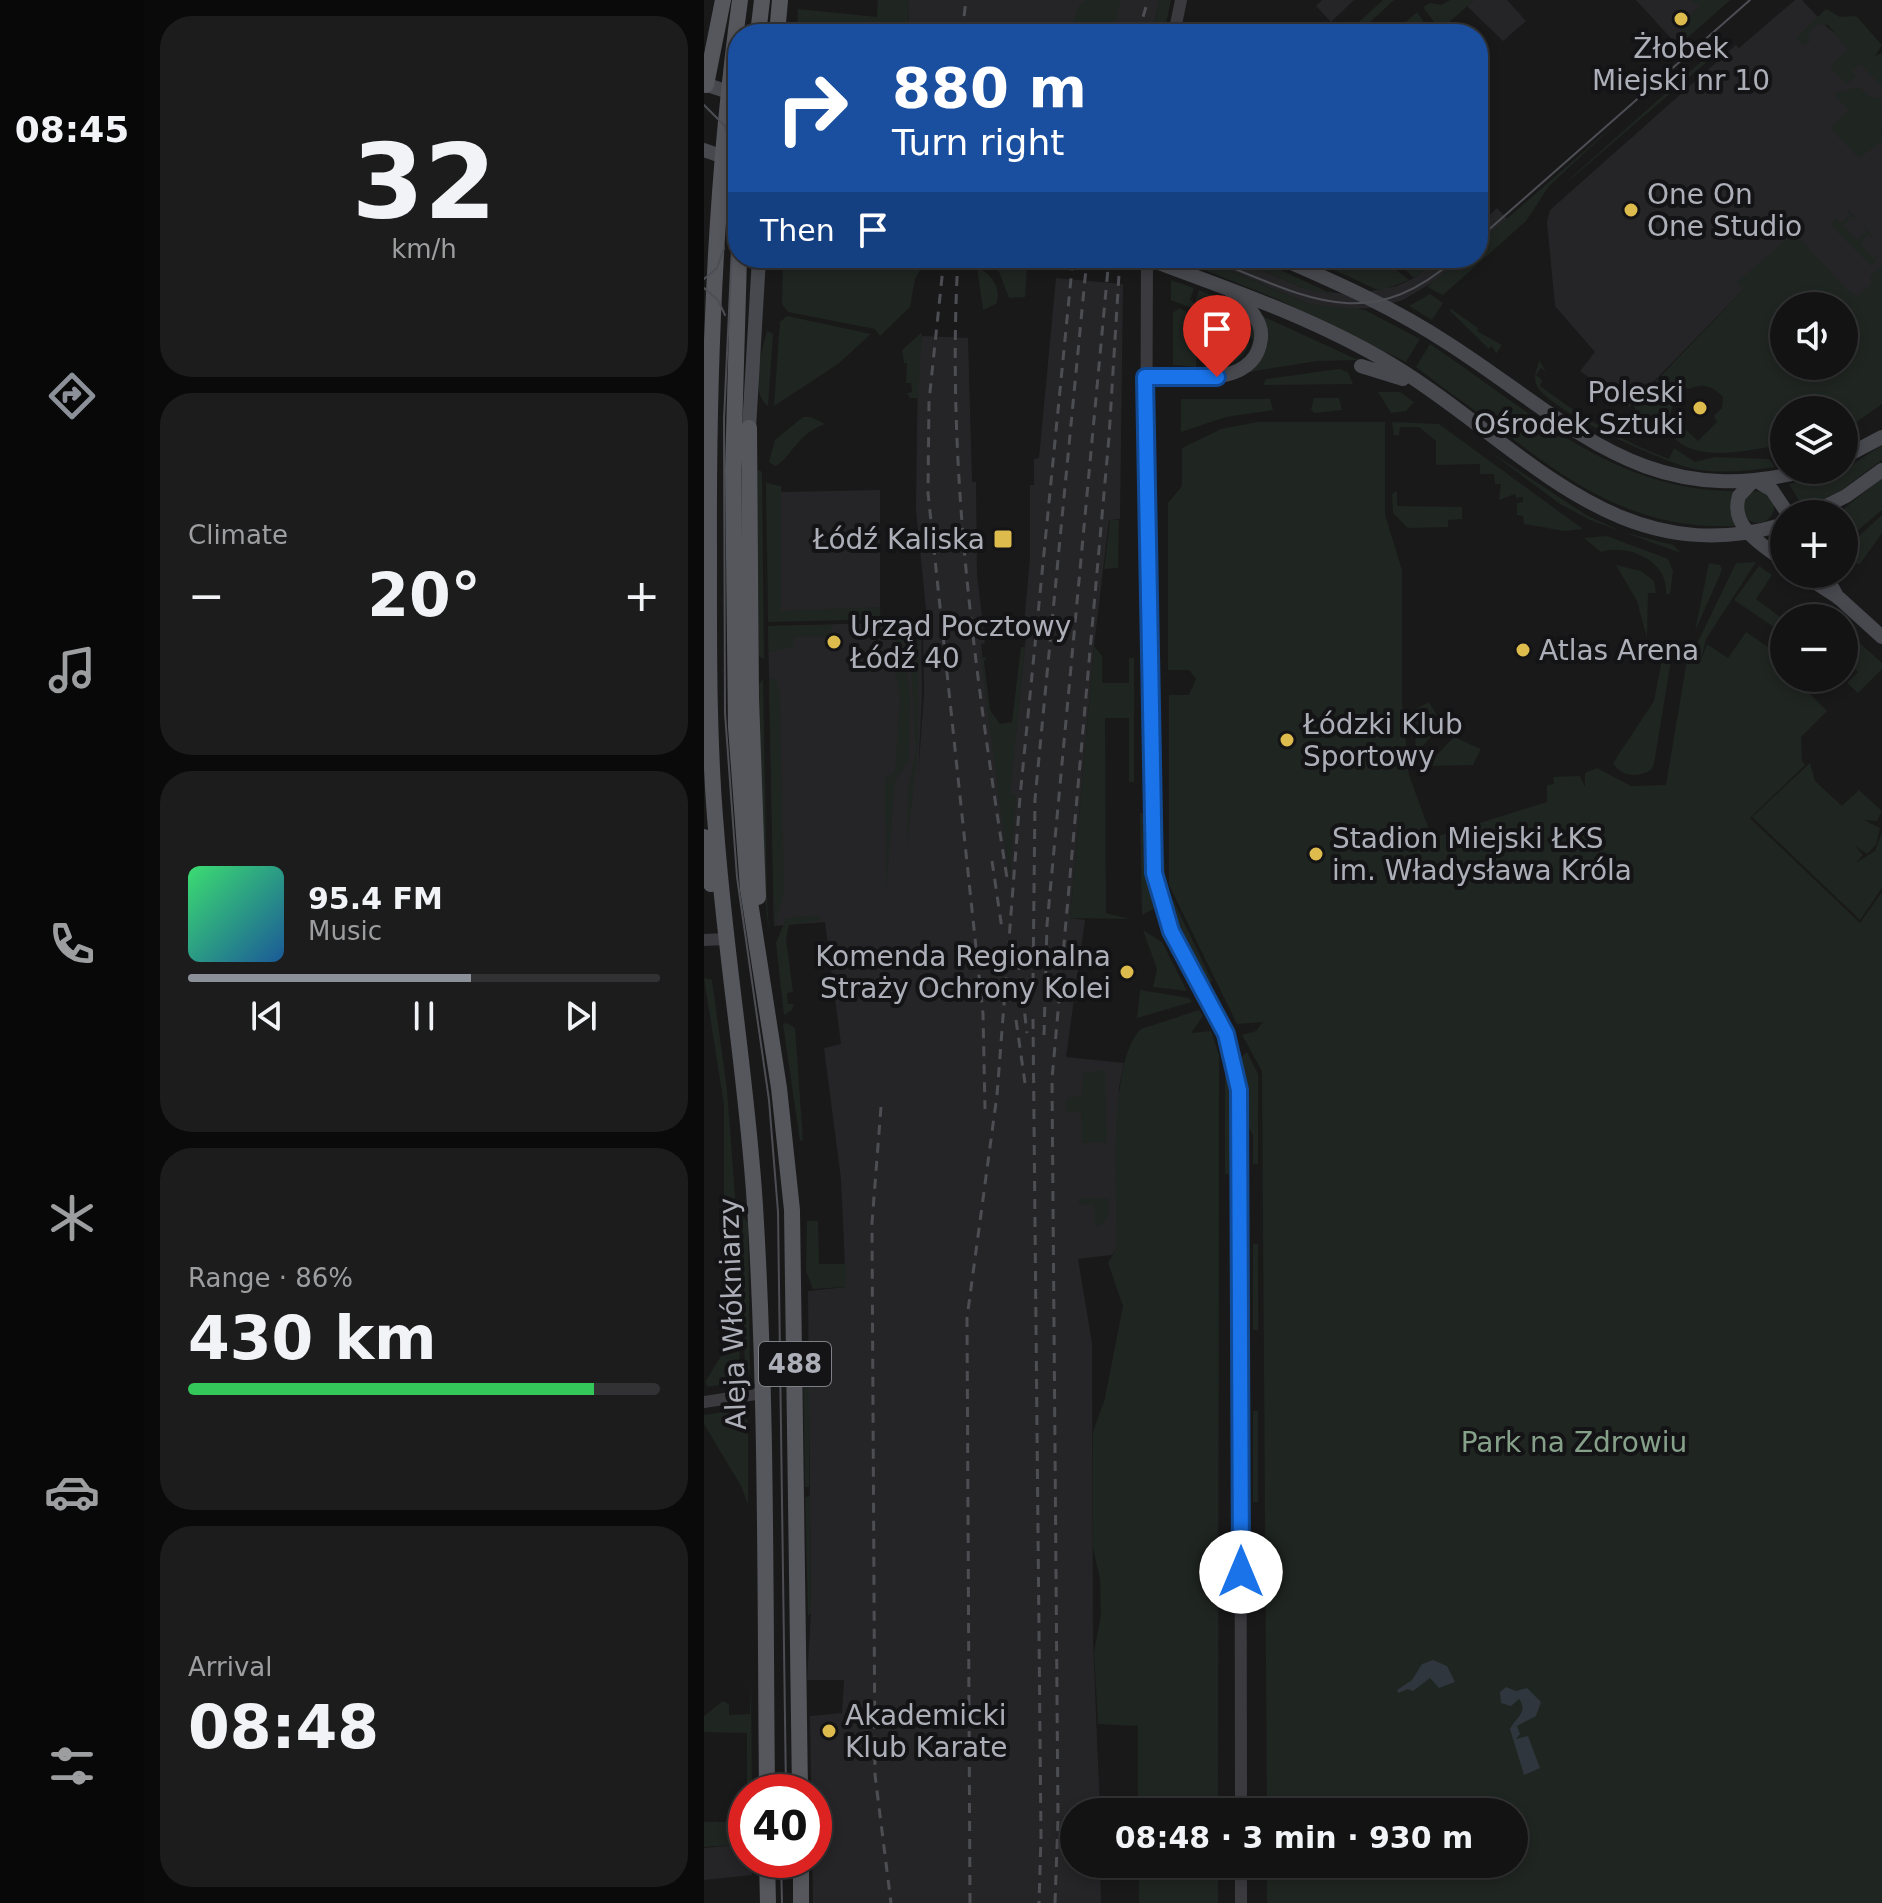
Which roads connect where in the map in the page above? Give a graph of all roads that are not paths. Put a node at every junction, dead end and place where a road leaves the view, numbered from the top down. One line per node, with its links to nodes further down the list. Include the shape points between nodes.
1 (723, 0): 10 (main road)
2 (740, 0): 6 (main road, Aleja Włókniarzy / 488)
3 (762, 0): 7 (main road)
4 (780, 0): 8 (main road)
5 (1181, 0): 9 (street)
6 (737, 24)
7 (759, 24)
8 (778, 24)
9 (1176, 24)
10 (705, 90): 11 (main road)
11 (728, 93)
12 (728, 99): 47 (main road, Aleja Włókniarzy / 488, via 711,330 709,599 711,753)
13 (704, 150): 14 (main road)
14 (728, 158)
15 (739, 268): 48 (main road, 488, via 734,599 740,805)
16 (758, 268): 26 (main road)
17 (1146, 268): 24 (street)
18 (1173, 268): 22 (main road)
19 (1302, 268): 21 (main road)
20 (1306, 268): 21 (main road)
21 (1311, 272): 32 (main road, via 1458,350 1610,454 1691,478)
22 (1218, 285): 24 (main road, via 1245,305 1261,330 1253,360 1237,372 1217,377); 25 (main road, via 1344,339)
23 (1361, 366): 25 (main road)
24 (1145, 377): 54 (street, via 1154,873 1171,931 1226,1034 1240,1099)
25 (1426, 388): 39 (main road, via 1593,506 1654,530)
26 (749, 428): 27 (street); 48 (main road)
27 (704, 437)
28 (1882, 437): 29 (main road)
29 (1858, 450)
30 (1882, 470): 33 (main road)
31 (1770, 477): 32 (main road)
32 (1755, 480): 34 (main road); 38 (main road, via 1741,492 1736,509)
33 (1846, 496): 35 (main road); 36 (main road)
34 (1779, 500)
35 (1838, 500)
36 (1843, 500)
37 (1770, 527): 38 (main road)
38 (1748, 532): 39 (main road); 40 (main road)
39 (1709, 537): 41 (main road)
40 (1770, 551)
41 (1770, 552)
42 (1824, 588): 44 (main road)
43 (1833, 588): 44 (main road)
44 (1839, 598): 45 (main road)
45 (1882, 637)
46 (704, 837): 47 (main road)
47 (726, 939): 49 (street); 50 (main road, Aleja Włókniarzy / 488, via 751,1143)
48 (757, 939): 53 (main road, 488, via 786,1137 792,1223)
49 (704, 940)
50 (762, 1393): 51 (street); 52 (main road, Aleja Włókniarzy / 488)
51 (704, 1402)
52 (767, 1774)
53 (800, 1774)
54 (1241, 1798)
55 (767, 1878): 58 (main road)
56 (801, 1878): 59 (main road)
57 (1241, 1878): 60 (street)
58 (768, 1903)
59 (801, 1903)
60 (1241, 1903)

